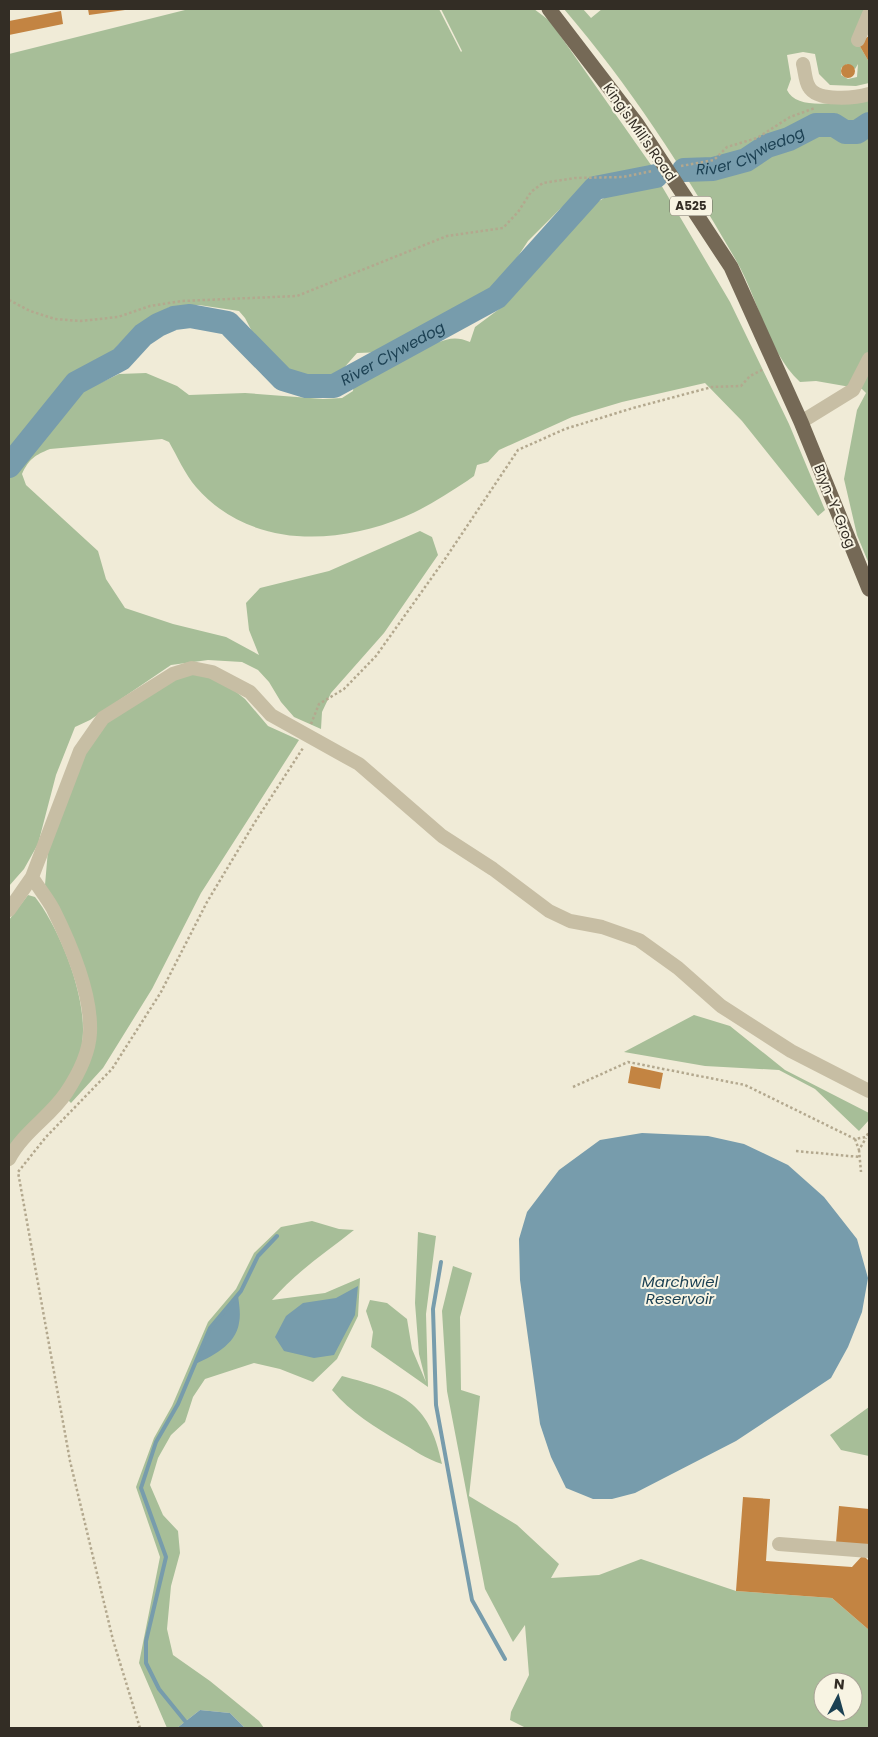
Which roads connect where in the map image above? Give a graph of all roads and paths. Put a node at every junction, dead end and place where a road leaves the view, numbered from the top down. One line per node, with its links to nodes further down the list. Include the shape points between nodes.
1 (548, 9): 12 (main road, King's Mill's Road / A525, via 637,124 732,267)
2 (869, 14): 3 (street)
3 (858, 40)
4 (804, 64): 5 (street, via 808,87 816,94 853,98)
5 (869, 94)
6 (816, 108): 7 (path, via 790,117 756,138 727,148 714,160)
7 (679, 167)
8 (654, 171): 9 (path, via 543,184 531,192 503,228 447,236 297,296 182,301 150,306 118,317 80,321 55,319)
9 (9, 300)
10 (869, 359): 12 (street, via 853,390)
11 (762, 370): 14 (path, via 741,386 712,387 633,408 565,429 518,450 376,656 344,689 319,704)
12 (802, 422): 13 (main road, Bryn-Y-Grog / A525)
13 (869, 589)
14 (308, 734): 15 (street, via 271,715 250,692 224,677 192,668 173,674 103,718 90,736 80,751); 18 (street, via 359,764 442,836 494,869 549,911 570,921 602,927 639,940 678,968 720,1006 791,1051); 29 (path, via 306,743 207,902 161,992 112,1069 46,1137 18,1172 70,1461 113,1640)
15 (32, 877): 16 (street); 25 (street, via 52,908 74,956 90,1033 86,1057 65,1094 16,1145)
16 (9, 910)
17 (573, 1087): 21 (path, via 628,1062 745,1085)
18 (869, 1091)
19 (869, 1132): 20 (path)
20 (866, 1137): 21 (path); 22 (path)
21 (855, 1139): 22 (path)
22 (860, 1150): 24 (path)
23 (796, 1151): 24 (path)
24 (860, 1157): 26 (path)
25 (9, 1159)
26 (861, 1172)
27 (779, 1544): 28 (street)
28 (869, 1551)
29 (140, 1728)

